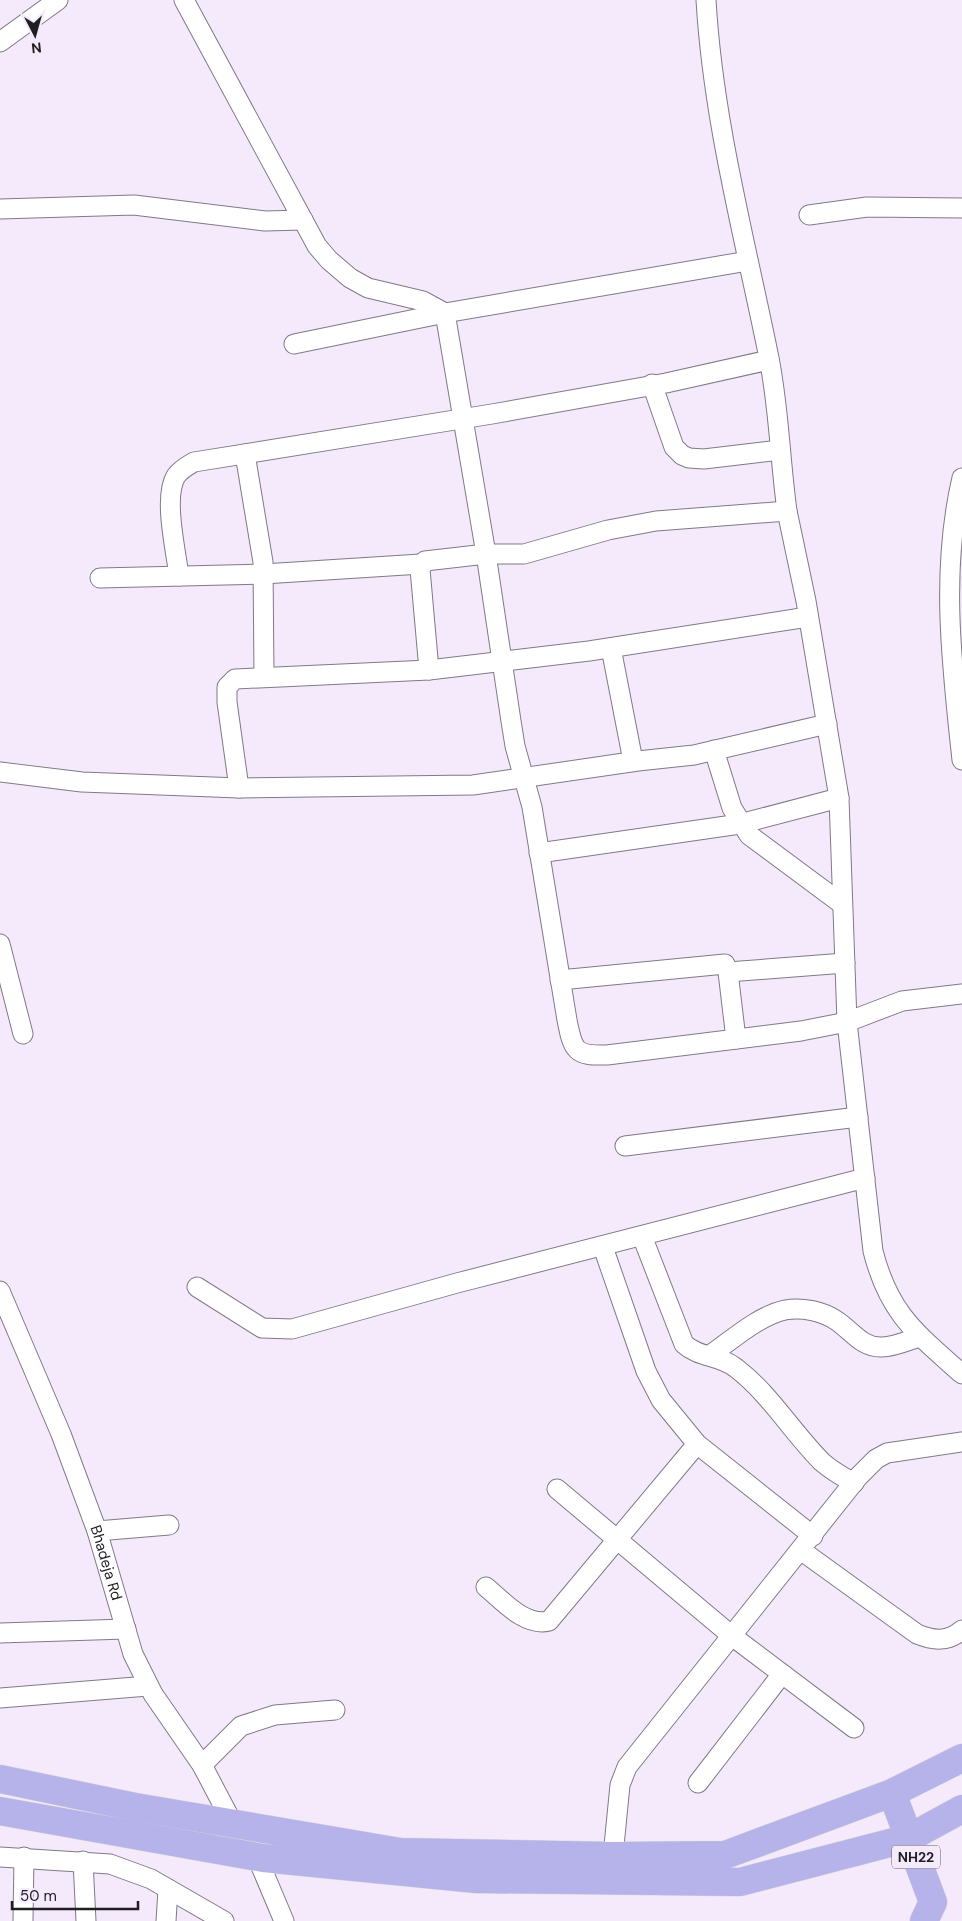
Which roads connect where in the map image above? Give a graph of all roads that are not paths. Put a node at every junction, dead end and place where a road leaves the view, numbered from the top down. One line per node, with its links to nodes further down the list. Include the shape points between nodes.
1 (58, 0): 4 (street)
2 (184, 0): 8 (street)
3 (706, 0): 9 (street, via 714,78)
4 (0, 42)
5 (962, 208): 7 (street, via 867,207)
6 (0, 209): 8 (street, via 134,205 265,221)
7 (809, 215)
8 (303, 220): 10 (street, via 317,246 350,278 368,288 423,302)
9 (748, 261): 10 (street); 12 (street)
10 (445, 314): 11 (street); 14 (street)
11 (294, 344)
12 (769, 360): 13 (street); 15 (street)
13 (652, 384): 14 (street); 15 (street, via 674,447 689,458)
14 (464, 419): 16 (street); 19 (street)
15 (780, 450): 18 (street)
16 (245, 454): 21 (street); 22 (street, via 194,462 182,468 175,478 171,514)
17 (962, 478): 29 (street, via 950,566 950,632)
18 (787, 512): 19 (street, via 656,521 608,530 524,554); 24 (street)
19 (486, 554): 20 (street, via 424,561); 26 (street)
20 (421, 564): 21 (street); 27 (street)
21 (263, 574): 22 (street); 28 (street)
22 (179, 576): 23 (street)
23 (100, 578)
24 (808, 616): 25 (street); 30 (street)
25 (611, 648): 26 (street); 33 (street)
26 (502, 662): 27 (street); 35 (street, via 515,746)
27 (429, 670): 28 (street)
28 (264, 676): 36 (street, via 234,679 227,687)
29 (958, 693): 32 (street)
30 (827, 724): 31 (street); 37 (street)
31 (714, 750): 33 (street); 38 (street)
32 (962, 760)
33 (633, 761): 35 (street)
34 (0, 772): 36 (street, via 82,782)
35 (525, 778): 36 (street, via 456,786); 39 (street)
36 (239, 788)
37 (839, 798): 38 (street); 40 (street)
38 (740, 824): 39 (street); 40 (street, via 763,847)
39 (539, 853): 44 (street)
40 (842, 904): 42 (street)
41 (0, 944): 47 (street)
42 (844, 963): 43 (street); 46 (street)
43 (728, 972): 44 (street, via 724,964 715,964); 48 (street)
44 (560, 980): 48 (street, via 570,1036 580,1054 607,1055)
45 (962, 994): 46 (street, via 902,1001)
46 (847, 1022): 48 (street); 49 (street)
47 (23, 1034)
48 (736, 1039)
49 (858, 1117): 50 (street); 51 (street)
50 (625, 1146)
51 (865, 1178): 52 (street); 56 (street, via 873,1251 880,1279 892,1302)
52 (642, 1236): 53 (street); 57 (street, via 684,1344 698,1353)
53 (603, 1247): 54 (street, via 280,1330 262,1328); 60 (street, via 653,1386)
54 (198, 1287)
55 (0, 1291): 64 (street, Bhadeja Rd)
56 (919, 1337): 57 (street, via 882,1347 871,1346 829,1317 795,1309 771,1316); 58 (street)
57 (710, 1355): 61 (street, via 736,1368 774,1405 823,1463)
58 (962, 1374)
59 (962, 1442): 61 (street, via 887,1453 871,1464)
60 (698, 1444): 65 (street); 66 (street)
61 (854, 1483): 65 (street)
62 (557, 1489): 66 (street)
63 (169, 1525): 64 (street)
64 (97, 1531): 69 (street, Bhadeja Rd)
65 (813, 1536): 67 (street)
66 (618, 1540): 68 (street, via 549,1621 542,1623 526,1618); 72 (street)
67 (802, 1551): 70 (street, via 917,1634 943,1640); 72 (street)
68 (486, 1587)
69 (126, 1629): 71 (street); 74 (street, Bhadeja Rd)
70 (962, 1630)
71 (0, 1633)
72 (732, 1636): 73 (street); 88 (street, via 621,1779)
73 (782, 1674): 77 (street); 81 (street)
74 (148, 1686): 75 (street); 79 (street, Bhadeja Rd)
75 (0, 1698)
76 (335, 1710): 79 (street, via 275,1715 241,1726)
77 (854, 1728)
78 (962, 1758): 82 (main road)
79 (202, 1765): 85 (street, Bhadeja Rd)
80 (0, 1779): 85 (main road)
81 (698, 1783)
82 (892, 1793): 86 (main road, NH22); 88 (main road, via 725,1855)
83 (962, 1808): 86 (main road, NH22)
84 (0, 1811): 90 (main road)
85 (233, 1824): 88 (main road, via 400,1852)
86 (909, 1838): 90 (main road, via 740,1882 476,1880); 98 (main road, NH22, via 932,1902)
87 (0, 1856): 89 (street)
88 (613, 1856)
89 (24, 1857): 91 (street); 93 (street)
90 (257, 1857): 97 (street)
91 (83, 1861): 92 (street, via 130,1870); 94 (street)
92 (168, 1889): 95 (street); 96 (street)
93 (24, 1921)
94 (86, 1921)
95 (166, 1921)
96 (224, 1921)
97 (284, 1921)
98 (924, 1921)

